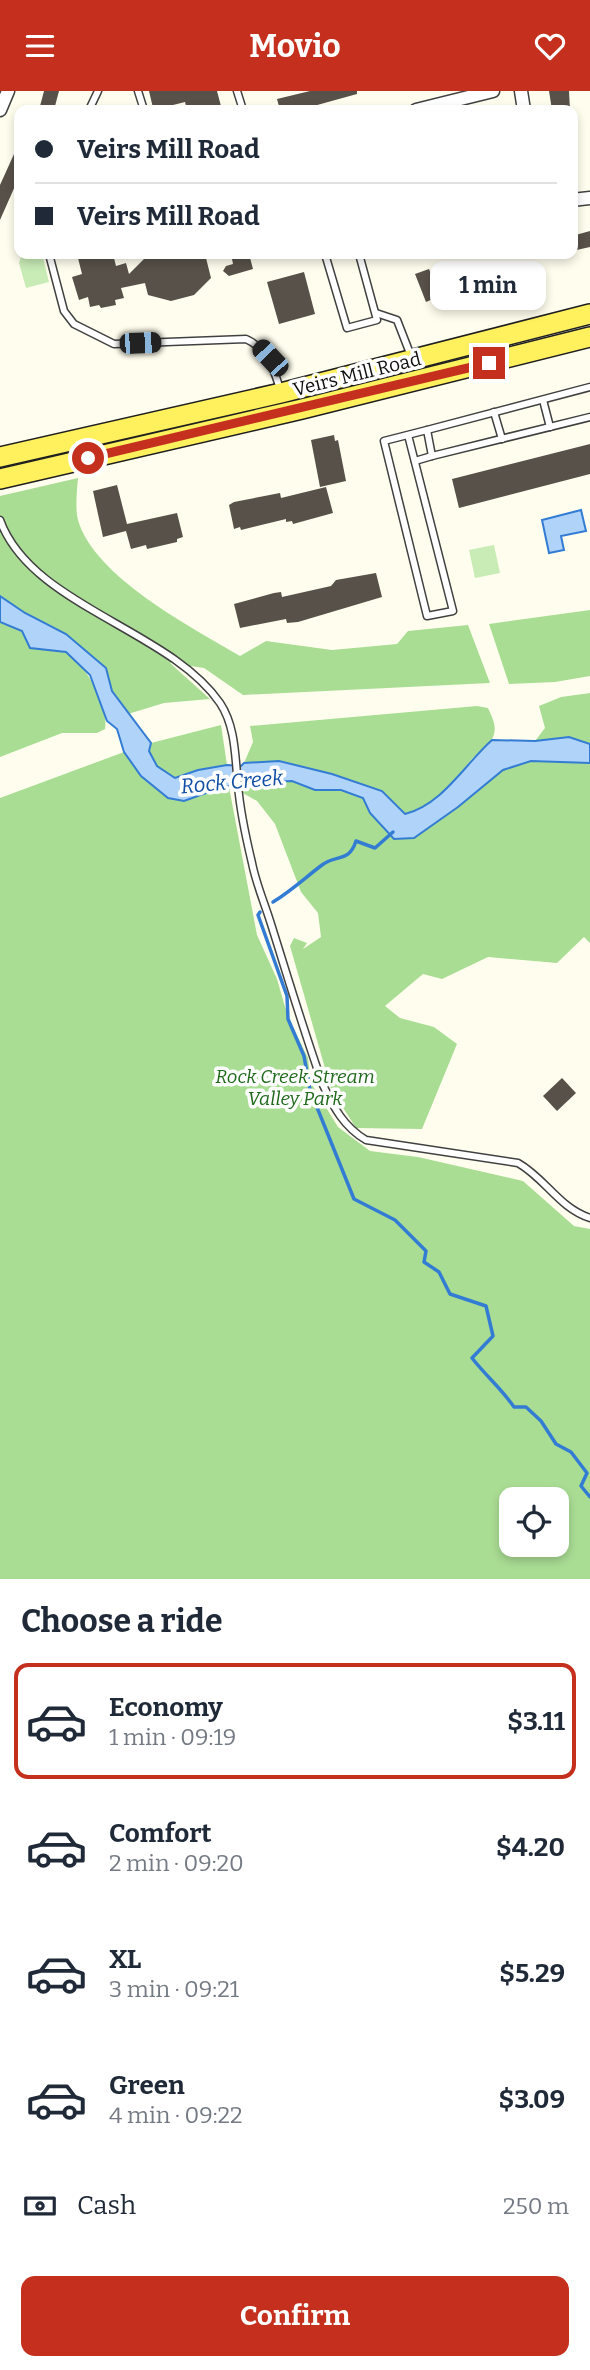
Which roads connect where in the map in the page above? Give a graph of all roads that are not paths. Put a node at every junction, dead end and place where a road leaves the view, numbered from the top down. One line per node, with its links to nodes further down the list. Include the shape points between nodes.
1 (8, 91): 4 (street)
2 (493, 91): 3 (street)
3 (436, 105)
4 (0, 110)
5 (50, 259): 15 (lane, via 64,311 74,324 114,344 246,339 270,358)
6 (326, 259): 8 (lane, via 347,328 377,320)
7 (360, 259): 8 (lane)
8 (376, 313): 12 (lane, via 397,320)
9 (590, 314): 11 (main road, Veirs Mill Road)
10 (590, 337): 13 (main road, Veirs Mill Road)
11 (458, 349): 12 (main road, Veirs Mill Road); 13 (main road)
12 (412, 361): 15 (main road, Veirs Mill Road)
13 (464, 369): 26 (main road, Veirs Mill Road)
14 (590, 387): 16 (lane)
15 (281, 393): 24 (main road, Veirs Mill Road)
16 (543, 400): 17 (lane); 19 (lane)
17 (494, 412): 20 (lane); 22 (lane)
18 (590, 417): 19 (lane)
19 (550, 427): 22 (lane)
20 (427, 430): 21 (lane); 23 (lane)
21 (408, 435): 25 (lane); 25 (lane, via 384,441 427,616 453,611)
22 (502, 439): 23 (lane)
23 (432, 456): 25 (lane)
24 (0, 457)
25 (415, 461)
26 (0, 479)
27 (0, 520): 28 (lane, via 11,546 32,567 169,658 209,689 230,720 252,866 323,1085 351,1131 366,1140 518,1163 562,1203)
28 (590, 1218)

